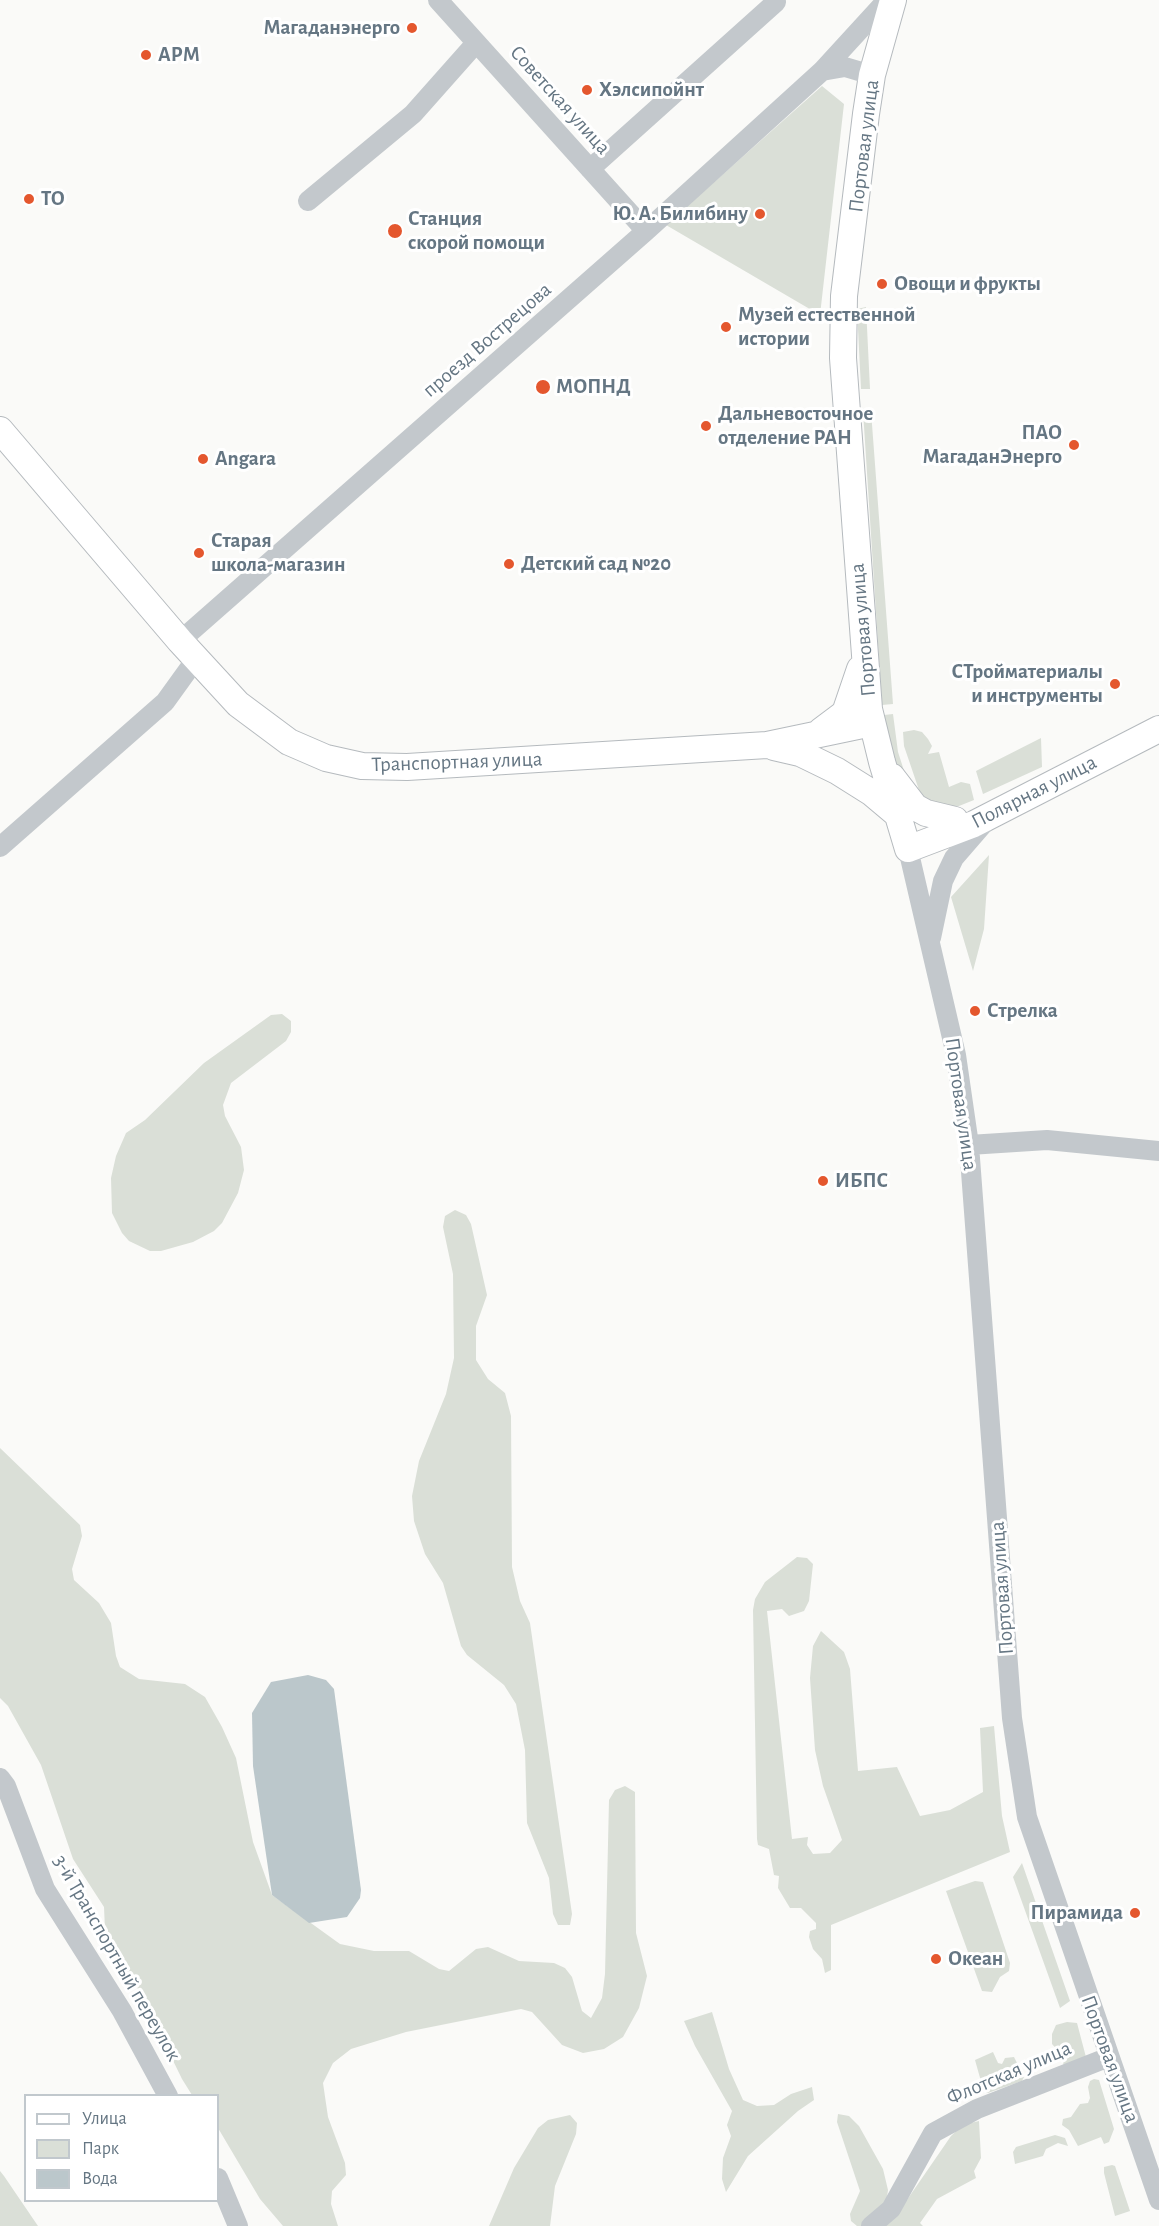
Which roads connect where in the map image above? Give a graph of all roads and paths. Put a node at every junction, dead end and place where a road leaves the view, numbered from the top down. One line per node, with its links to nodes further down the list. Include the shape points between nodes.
1 (438, 0): 5 (street, Советская улица)
2 (887, 0): 6 (street, проезд Вострецова)
3 (893, 0): 7 (main road, Портовая улица)
4 (776, 2): 8 (street)
5 (476, 43): 8 (street, Советская улица); 9 (street, via 413,114)
6 (822, 71): 7 (street, via 845,67); 10 (street, проезд Вострецова)
7 (872, 75): 12 (main road, Портовая улица, via 844,296 843,348)
8 (590, 169): 10 (street, Советская улица)
9 (308, 201)
10 (646, 231): 13 (street, проезд Вострецова)
11 (0, 430): 13 (main road, Транспортная улица)
12 (864, 639): 14 (main road, Портовая улица); 16 (main road, via 849,707 834,724)
13 (188, 650): 17 (main road, Транспортная улица, via 238,704 272,732 326,758 362,766); 22 (street, via 165,702)
14 (872, 723): 16 (main road, Транспортная улица); 18 (main road, Портовая улица)
15 (1159, 729): 20 (main road, Полярная улица)
16 (809, 736): 17 (main road, Транспортная улица)
17 (767, 745): 19 (main road, Транспортная улица, via 800,753 837,771)
18 (882, 762): 19 (main road, Портовая улица); 21 (main road, via 915,807)
19 (897, 814): 21 (main road); 23 (main road, Портовая улица)
20 (990, 816): 21 (main road); 23 (main road, Полярная улица); 24 (street, via 954,858 943,881)
21 (955, 820)
22 (0, 847)
23 (908, 849): 24 (street, Портовая улица)
24 (930, 943): 25 (street, Портовая улица, via 956,1055)
25 (969, 1145): 26 (street, via 1047,1140); 28 (street, Портовая улица, via 1015,1742 1035,1846)
26 (1159, 1151)
27 (0, 1778): 29 (street, 3-й Транспортный переулок, via 45,1889 122,2011)
28 (1108, 2057): 31 (street, Портовая улица); 33 (street, Флотская улица, via 977,2109 933,2133 891,2209)
29 (167, 2094)
30 (219, 2180): 32 (street)
31 (1159, 2200)
32 (238, 2226)
33 (871, 2226)

